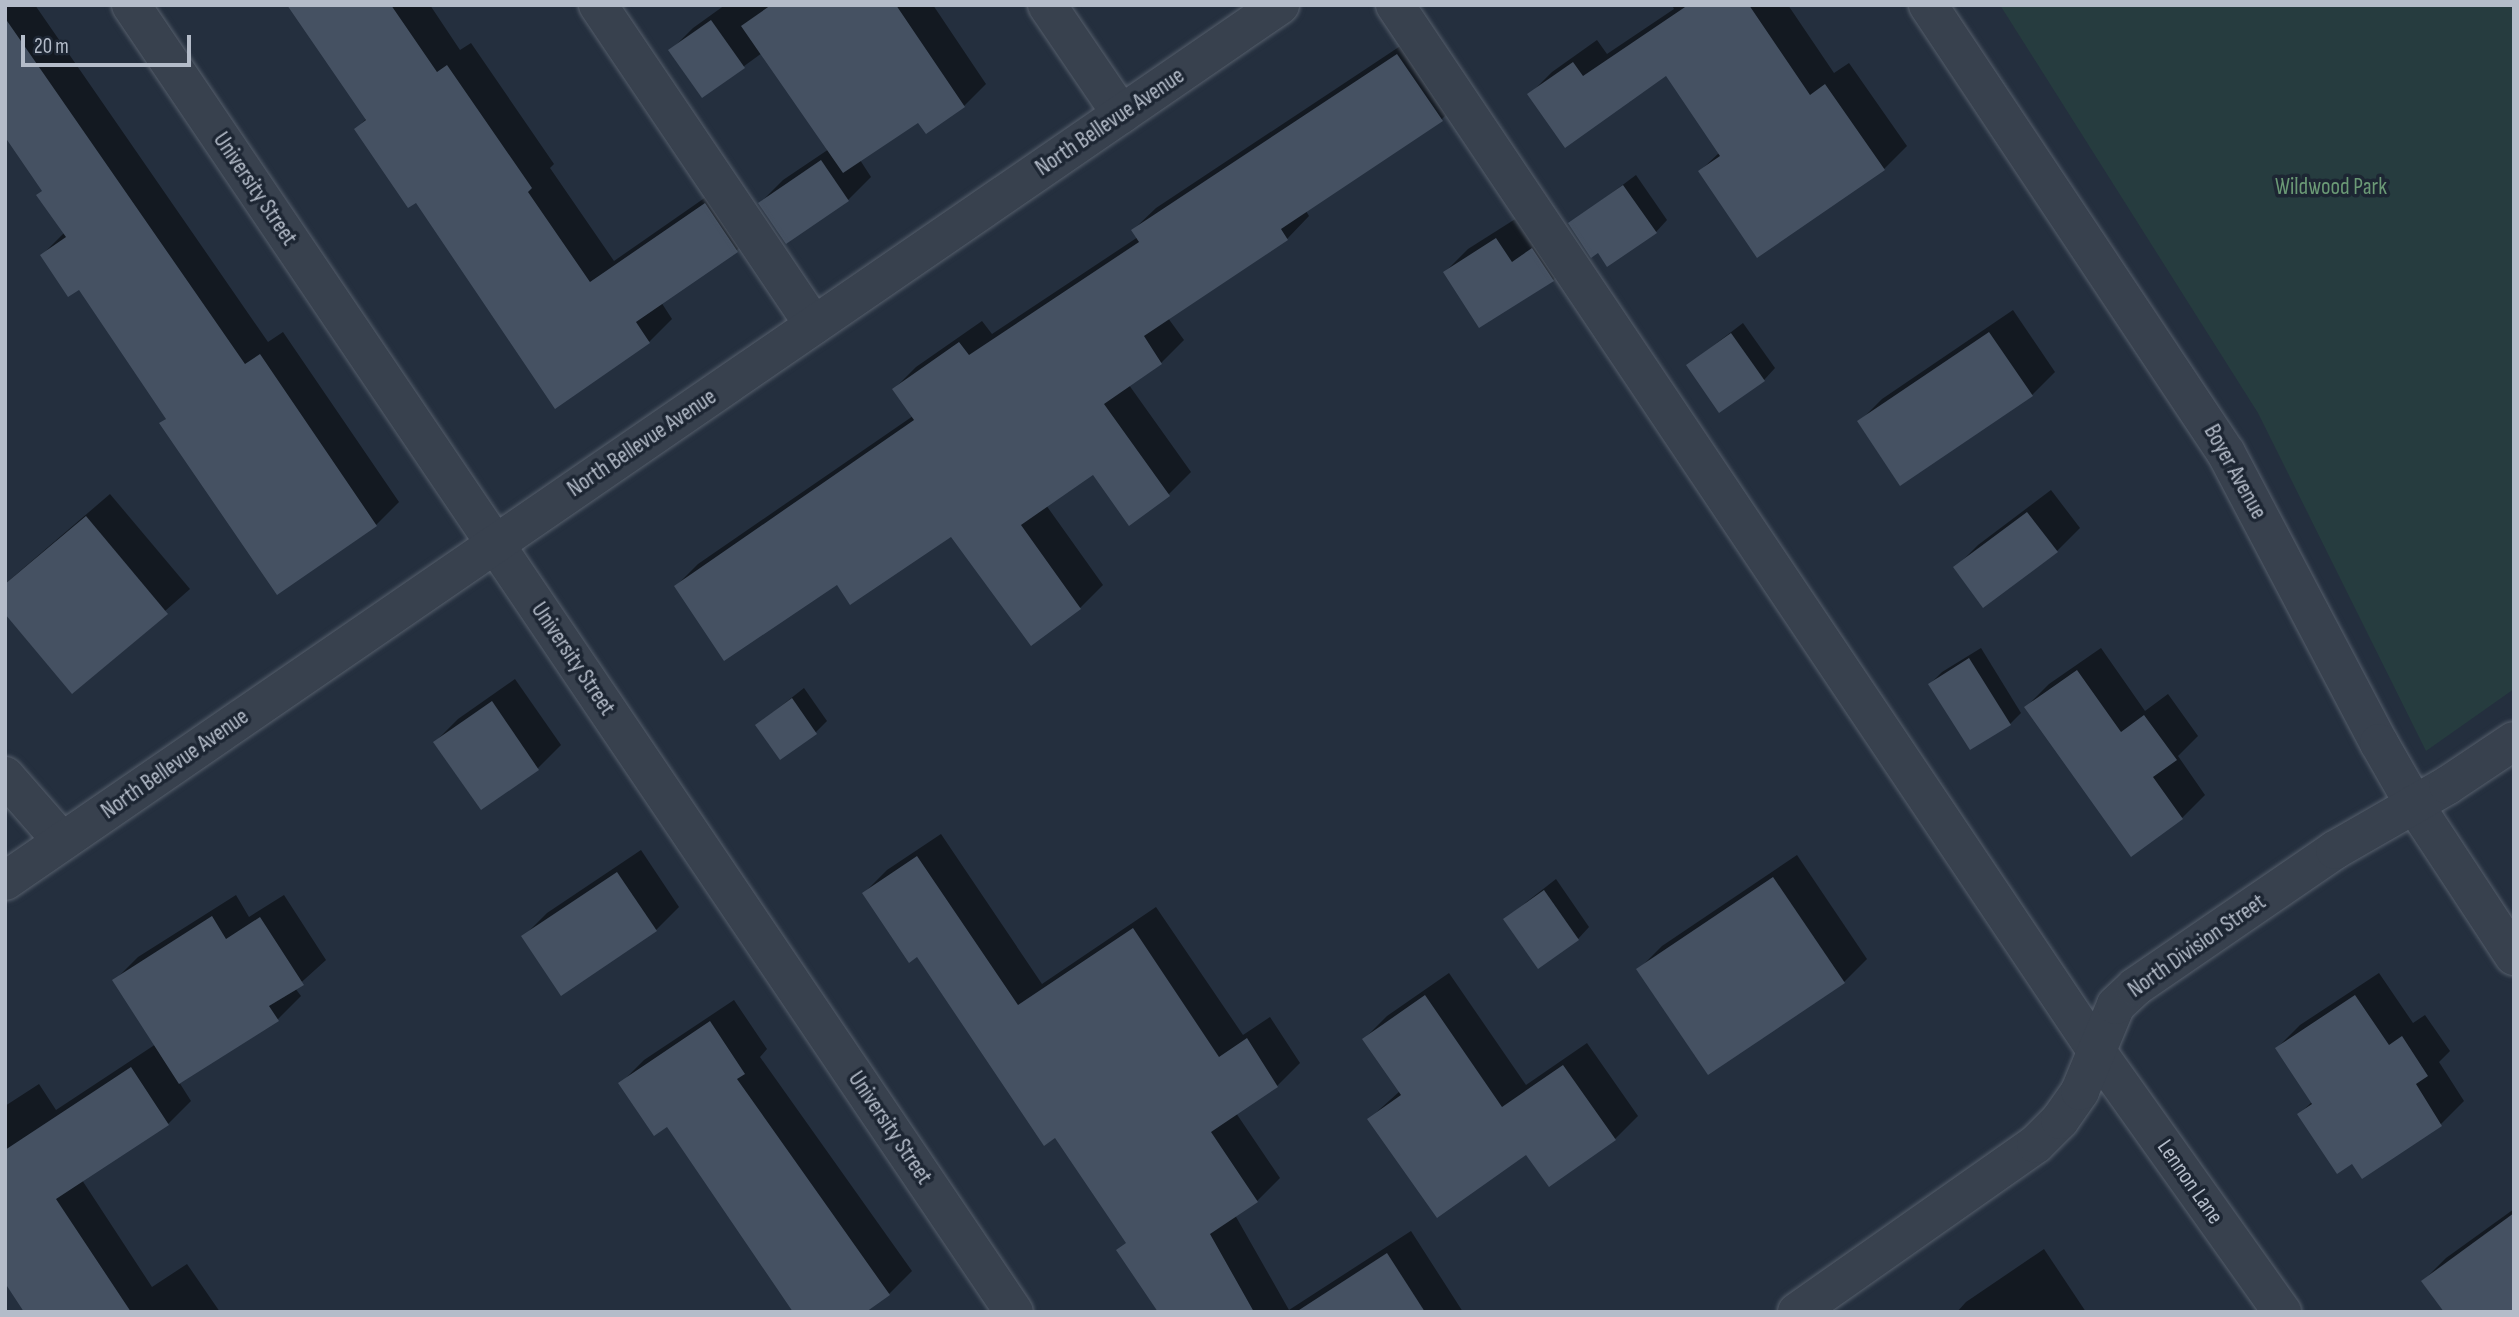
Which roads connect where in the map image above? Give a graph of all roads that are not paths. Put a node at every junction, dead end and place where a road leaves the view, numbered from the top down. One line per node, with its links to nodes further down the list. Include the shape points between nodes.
1 (131, 5): 9 (street, University Street)
2 (598, 5): 8 (street)
3 (1047, 5): 7 (street)
4 (1280, 5): 7 (street, North Bellevue Avenue)
5 (1395, 5): 16 (street, Lennon Lane)
6 (1928, 5): 12 (street, Boyer Avenue, via 2218,441)
7 (1121, 114): 8 (street, North Bellevue Avenue)
8 (814, 325): 9 (street, North Bellevue Avenue)
9 (495, 544): 13 (street, North Bellevue Avenue); 17 (street, University Street)
10 (2514, 741): 12 (street, North Division Street)
11 (5, 776): 13 (street)
12 (2414, 804): 15 (street, Boyer Avenue); 16 (street, North Division Street, via 2335,850 2134,987 2116,1005)
13 (62, 841): 14 (street, North Bellevue Avenue)
14 (5, 881)
15 (2514, 956)
16 (2098, 1052): 18 (street, North Division Street, via 2080,1091 2036,1144); 19 (street, Lennon Lane)
17 (1014, 1312)
18 (1797, 1312)
19 (2282, 1312)

